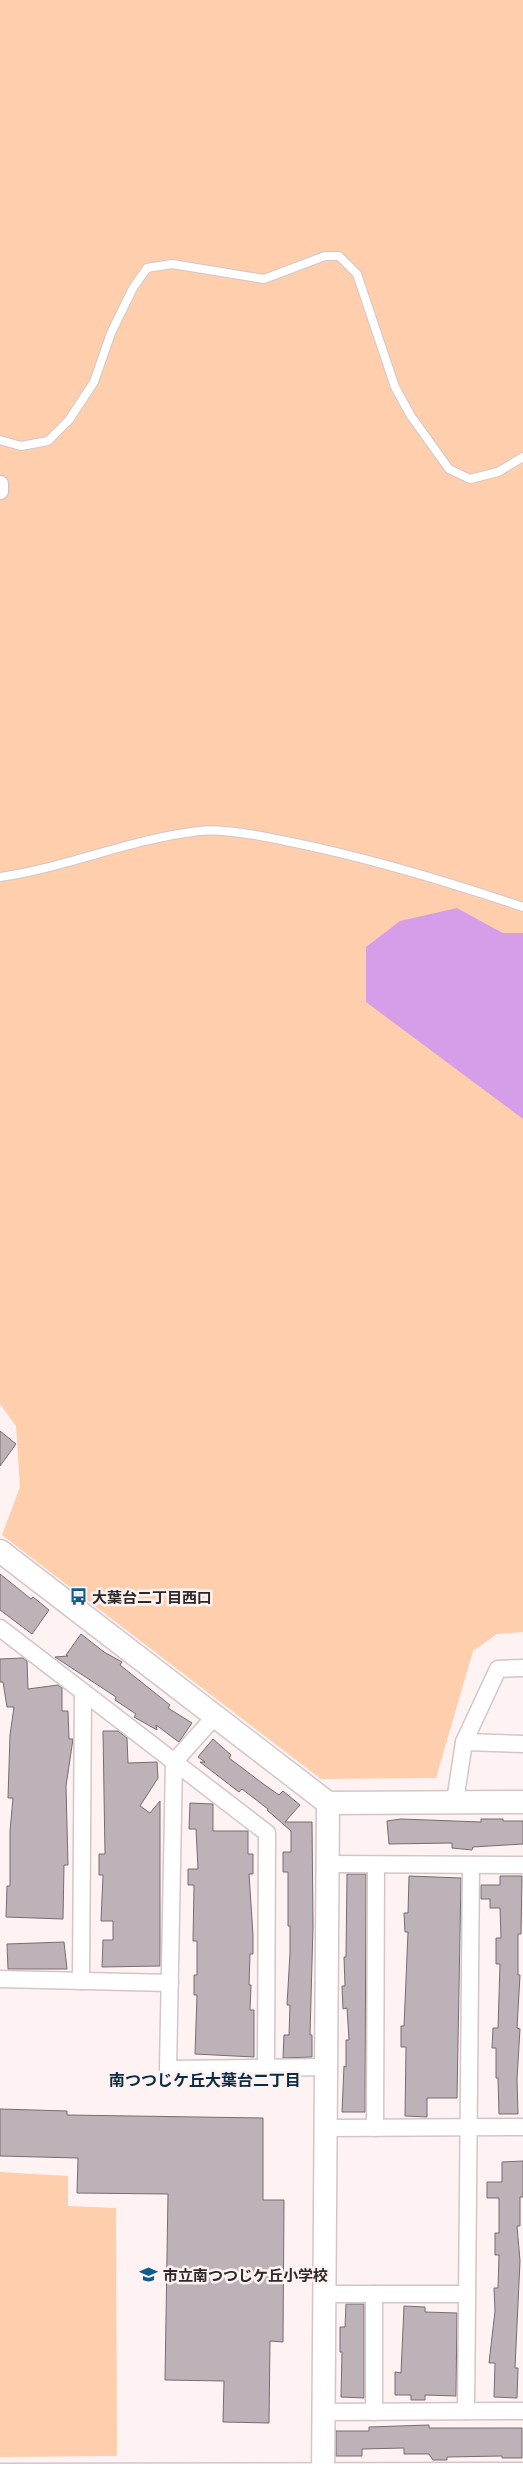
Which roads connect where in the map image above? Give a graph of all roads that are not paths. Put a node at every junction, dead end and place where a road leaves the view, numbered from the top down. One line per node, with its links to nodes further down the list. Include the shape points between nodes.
1 (0, 440): 2 (lane, via 20,446 48,441 69,420 94,382 111,333 133,288 147,268 172,264 264,279 325,256 339,256 357,274 395,387 410,416 449,469 470,479 498,472)
2 (523, 457)
3 (0, 484): 4 (street)
4 (0, 491)
5 (0, 877): 6 (lane, via 202,830 256,835 315,847)
6 (523, 907)
7 (0, 1551): 11 (street)
8 (0, 1628): 10 (street)
9 (523, 1668): 12 (street, via 498,1669)
10 (83, 1692): 14 (street); 23 (street)
11 (216, 1715): 14 (street); 17 (street)
12 (464, 1742): 13 (street); 15 (street)
13 (523, 1744)
14 (174, 1762): 24 (street); 26 (street, via 267,1833)
15 (455, 1801): 16 (street); 17 (street)
16 (523, 1802)
17 (328, 1803): 18 (street)
18 (328, 1864): 19 (street); 25 (street)
19 (376, 1864): 20 (street); 30 (street)
20 (471, 1865): 21 (street); 27 (street)
21 (523, 1865)
22 (0, 1979): 23 (street)
23 (82, 1981): 24 (street)
24 (170, 1983): 26 (street, via 168,2069)
25 (326, 2067): 26 (street); 29 (street)
26 (266, 2068)
27 (469, 2127): 28 (street); 30 (street); 33 (street)
28 (523, 2127)
29 (326, 2128): 30 (street); 31 (street)
30 (374, 2128)
31 (324, 2294): 32 (street); 36 (street)
32 (374, 2294): 33 (street); 37 (street)
33 (467, 2294): 34 (street)
34 (466, 2411): 35 (street); 37 (street)
35 (523, 2411)
36 (323, 2412): 37 (street); 40 (street)
37 (374, 2412)
38 (523, 2474): 40 (street)
39 (0, 2475): 40 (street)
40 (323, 2477)

